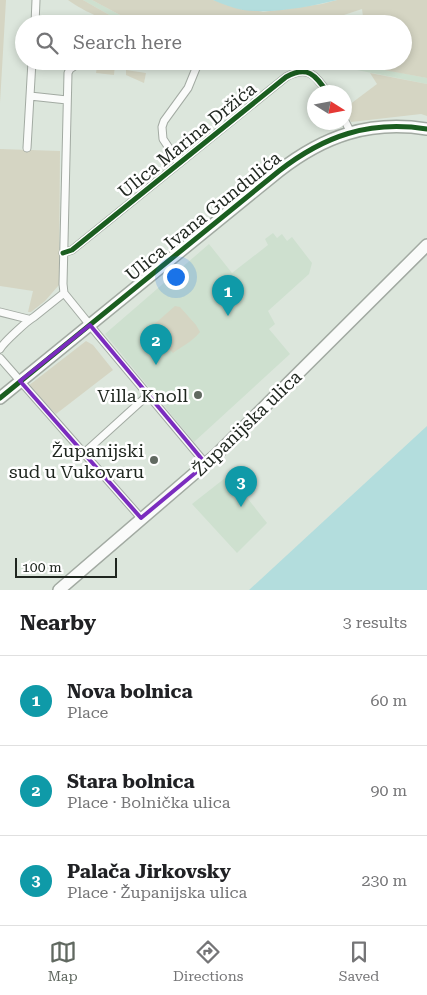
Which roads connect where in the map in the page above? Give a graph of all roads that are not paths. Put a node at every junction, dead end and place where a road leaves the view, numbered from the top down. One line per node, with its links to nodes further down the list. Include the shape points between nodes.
1 (36, 0): 2 (street)
2 (35, 15)
3 (31, 70): 7 (street)
4 (70, 70): 8 (street)
5 (196, 70): 13 (street, Ulica Marina Držića, via 162,127 162,139)
6 (321, 85): 13 (street, Ulica Marina Držića, via 314,76 304,72 293,74)
7 (30, 96): 8 (street); 12 (street)
8 (67, 100): 15 (street)
9 (427, 129): 11 (main road, Ulica Ivana Gundulića, via 390,127)
10 (350, 130): 11 (street)
11 (351, 133): 19 (main road, Ulica Ivana Gundulića, via 322,142 296,158)
12 (27, 148)
13 (179, 163): 15 (street, Ulica Marina Držića, via 72,250)
14 (427, 245): 26 (main road, Županijska ulica)
15 (63, 253): 16 (street)
16 (64, 293): 18 (street, via 34,318); 19 (street)
17 (0, 312): 18 (street)
18 (28, 319): 20 (street)
19 (90, 325): 22 (main road, Ulica Ivana Gundulića); 23 (street)
20 (0, 349)
21 (0, 358): 22 (street)
22 (20, 382): 24 (main road, Ulica Ivana Gundulića); 25 (street)
23 (148, 395): 25 (street); 26 (street)
24 (0, 398)
25 (84, 453): 27 (street)
26 (206, 464): 27 (main road, Županijska ulica)
27 (141, 518): 28 (main road, Županijska ulica)
28 (59, 590)

